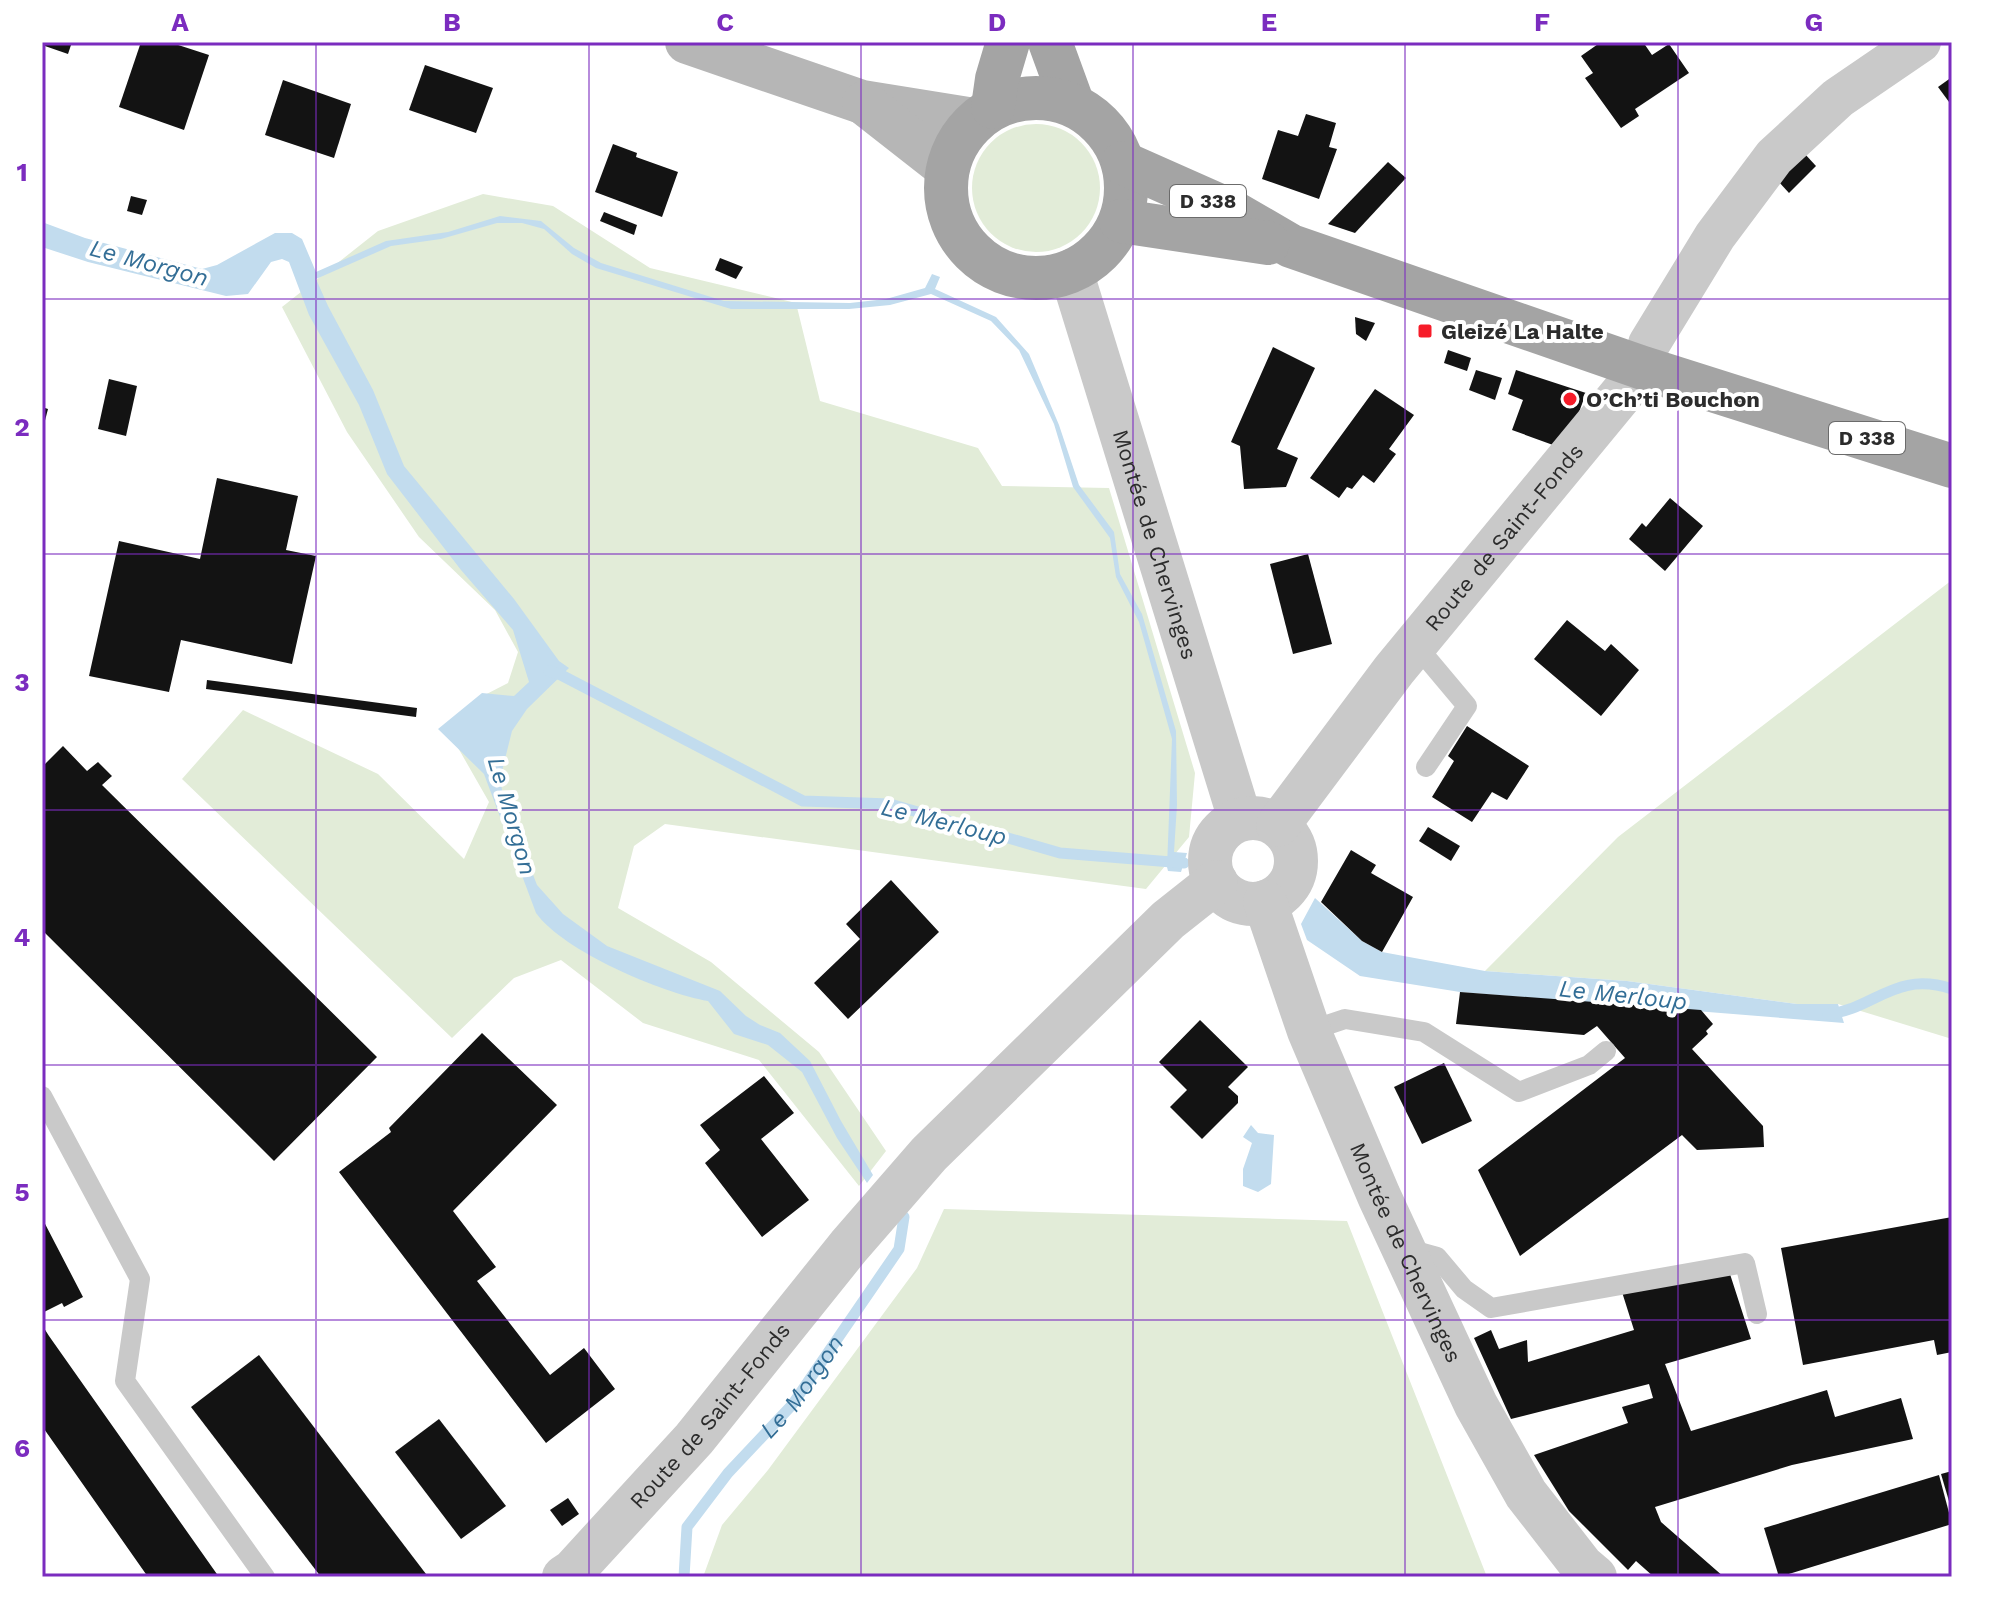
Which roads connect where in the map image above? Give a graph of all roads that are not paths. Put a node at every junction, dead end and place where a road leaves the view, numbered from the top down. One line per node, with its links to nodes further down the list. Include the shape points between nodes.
1 (687, 42): 5 (main road)
2 (1008, 42): 7 (main road)
3 (1050, 42): 6 (main road)
4 (1920, 42): 13 (street, Route de Saint-Fonds, via 1838,98 1774,157 1715,236 1649,344)
5 (862, 102): 7 (main road); 9 (main road)
6 (1073, 105): 7 (main road, via 1052,98 1022,98); 8 (main road, via 1096,120)
7 (984, 114): 9 (main road, via 957,141)
8 (1123, 163): 10 (main road); 11 (main road, D 338, via 1229,210)
9 (947, 168): 12 (main road, via 945,197 953,225 986,264 1032,279)
10 (1121, 221): 11 (main road, D 338); 12 (main road, via 1100,252)
11 (1291, 246): 13 (main road, D 338)
12 (1071, 271): 17 (street, Montée de Chervinges)
13 (1643, 368): 14 (main road, D 338); 15 (street, Route de Saint-Fonds)
14 (1952, 466)
15 (1415, 644): 16 (lane, via 1467,706); 17 (street, Route de Saint-Fonds)
16 (1426, 767)
17 (1259, 822): 18 (street, via 1227,826 1217,836 1210,863); 19 (street, via 1291,839 1296,852 1292,881)
18 (1216, 882): 19 (street, via 1231,898); 27 (street, Route de Saint-Fonds, via 1168,920 929,1154 694,1439)
19 (1265, 902): 20 (street, Montée de Chervinges)
20 (1309, 1031): 21 (lane, via 1345,1019 1424,1032 1519,1092 1589,1065); 23 (street, Montée de Chervinges)
21 (1606, 1051)
22 (42, 1096): 26 (lane, via 140,1279 125,1381)
23 (1404, 1248): 24 (lane, via 1437,1257 1464,1289 1491,1308 1745,1263); 25 (street, Montée de Chervinges, via 1476,1405 1526,1494)
24 (1757, 1314)
25 (1583, 1573)
26 (265, 1577)
27 (564, 1577)

